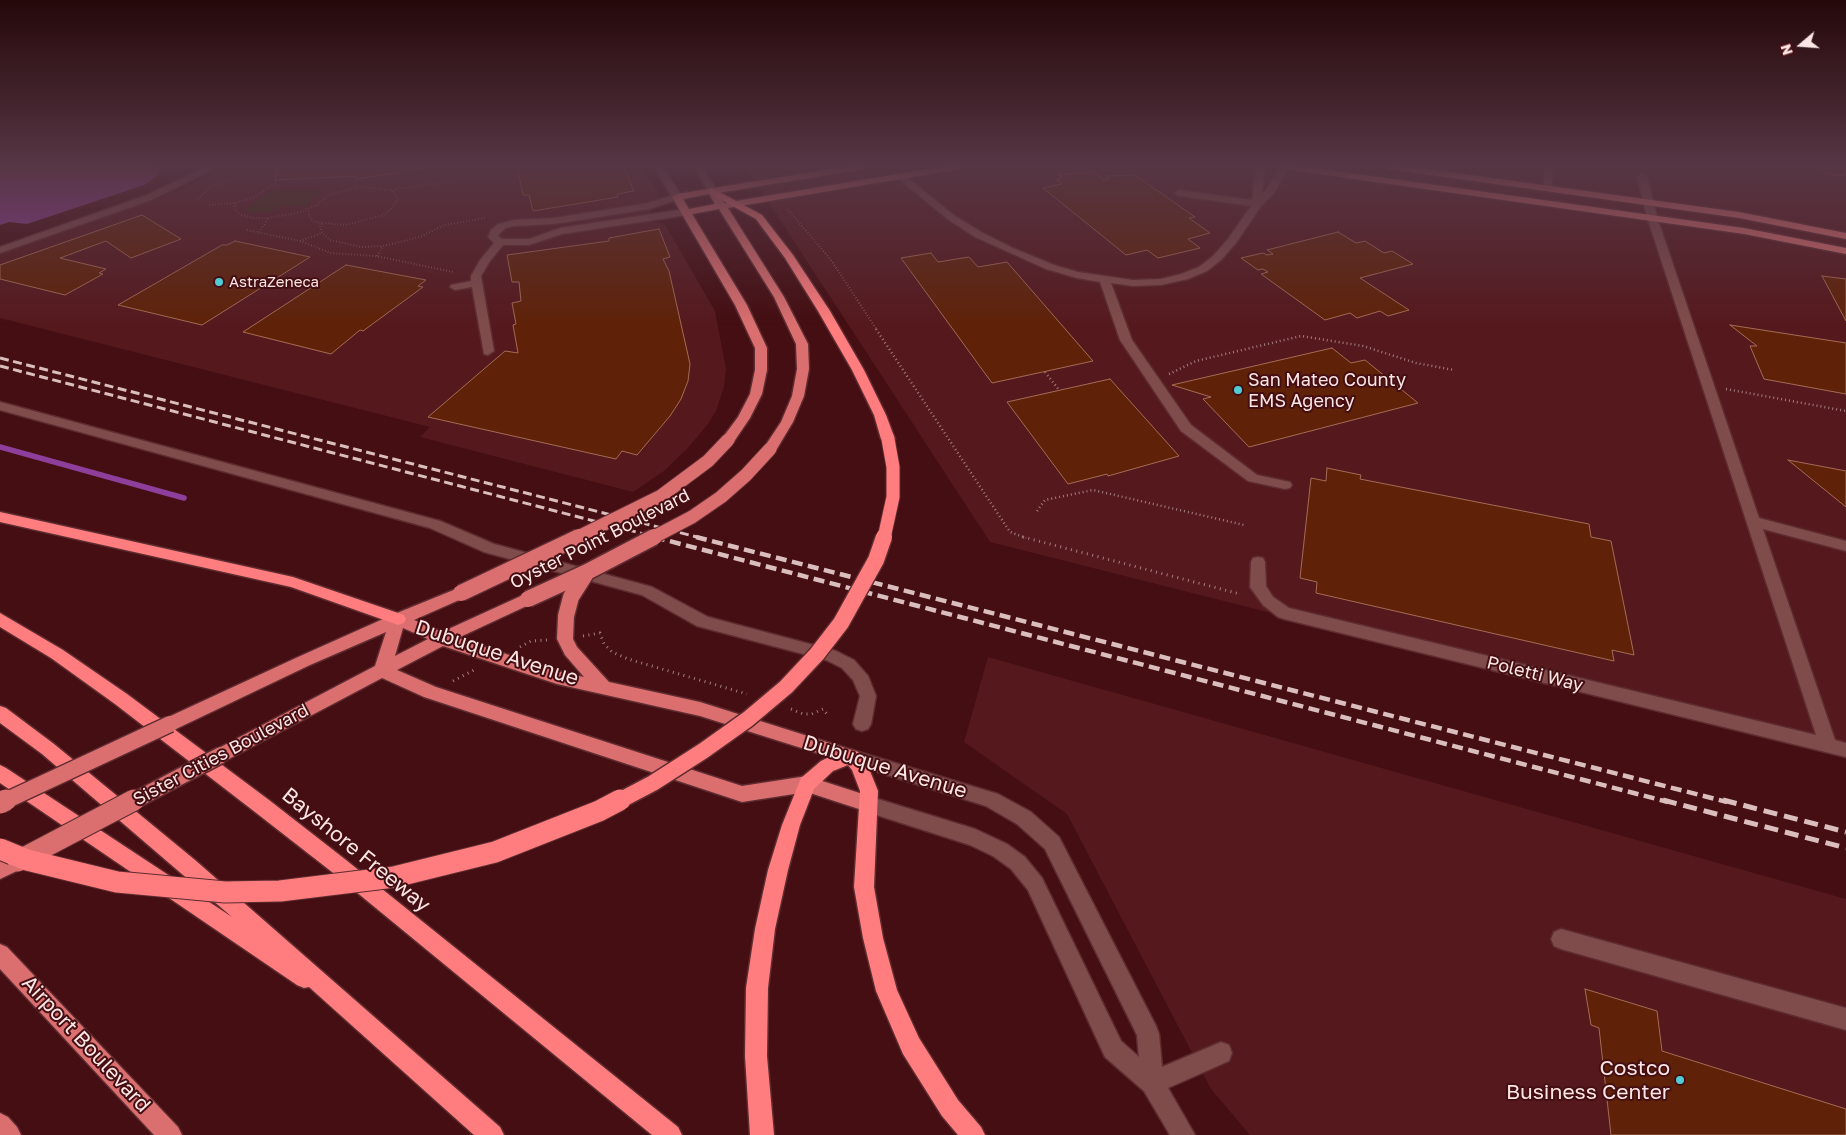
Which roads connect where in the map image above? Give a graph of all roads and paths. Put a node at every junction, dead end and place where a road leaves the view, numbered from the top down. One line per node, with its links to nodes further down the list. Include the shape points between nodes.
1 (88, 219): 27 (street)
2 (267, 219): 21 (path)
3 (312, 219): 18 (path)
4 (368, 219): 18 (path, via 346,225)
5 (480, 219): 26 (path, via 444,225 420,237)
6 (572, 219): 17 (street)
7 (640, 219): 20 (street)
8 (690, 219): 52 (main road, Oyster Point Boulevard, bridge, via 741,305 761,348 756,394 728,440 708,461 661,496 461,593)
9 (728, 219): 49 (main road, Oyster Point Boulevard, bridge, via 779,297 802,344 803,369 798,396 770,449 727,492 692,517)
10 (760, 219): 71 (highway, bridge, via 806,282 870,393 888,439 893,467 893,497 876,560 841,623 786,687 748,719 652,783 599,811 503,849 394,877 280,891 188,890 117,882 70,872)
11 (797, 219): 50 (path, via 831,260 1010,532)
12 (956, 219): 31 (street, via 979,235 1050,267)
13 (1247, 219): 31 (street, via 1232,241 1203,269 1161,282)
14 (1653, 219): 38 (street)
15 (1665, 219): 28 (main road)
16 (1759, 219): 23 (main road)
17 (554, 222): 20 (street, via 562,226); 25 (street, via 502,226 493,237)
18 (322, 224): 22 (path)
19 (247, 230): 21 (path)
20 (560, 231): 25 (street, via 529,242)
21 (259, 232): 24 (path)
22 (322, 233): 24 (path); 26 (path, via 342,244)
23 (1846, 236)
24 (300, 241): 29 (path, via 331,253)
25 (500, 242): 32 (street, via 476,276)
26 (383, 246): 29 (path)
27 (0, 250)
28 (1846, 252)
29 (376, 256): 30 (path)
30 (459, 273)
31 (1105, 280): 37 (street, via 1126,340)
32 (477, 283): 33 (street); 34 (street)
33 (455, 287)
34 (488, 352)
35 (1454, 370): 37 (path, via 1416,363 1363,346 1301,336 1196,361 1170,374)
36 (1044, 372): 39 (path)
37 (1151, 376): 42 (street, via 1186,428 1251,484)
38 (1708, 386): 41 (path); 45 (street)
39 (1059, 390)
40 (0, 406): 63 (street, via 435,524 489,548 647,591 703,622 830,655 848,664 860,676 868,696)
41 (1846, 411)
42 (1285, 485)
43 (1036, 511): 46 (path, via 1045,500 1093,490)
44 (0, 517): 52 (highway, via 293,582)
45 (1753, 520): 47 (street); 64 (street)
46 (1244, 525)
47 (1846, 546)
48 (1258, 562): 50 (street, via 1258,586)
49 (587, 572): 53 (main road, Oyster Point Boulevard, bridge); 54 (main road, bridge, via 571,597)
50 (1268, 601): 64 (street, Poletti Way, via 1284,613 1306,619)
51 (0, 619): 83 (highway, Bayshore Freeway, via 122,699 340,866)
52 (398, 619): 53 (main road, Dubuque Avenue); 56 (main road, Dubuque Avenue); 69 (main road, bridge)
53 (442, 639): 55 (main road, Dubuque Avenue); 56 (main road, Sister Cities Boulevard)
54 (565, 639): 55 (path, via 531,641); 57 (main road, via 571,651); 59 (path, via 600,633 612,652 628,659)
55 (498, 658): 57 (main road, Dubuque Avenue, via 557,677); 58 (path)
56 (382, 671): 58 (main road, Dubuque Avenue); 72 (main road, Sister Cities Boulevard, bridge)
57 (603, 686): 66 (main road, Dubuque Avenue, via 700,710)
58 (430, 692): 68 (main road, Dubuque Avenue, via 742,794)
59 (748, 694)
60 (785, 707): 62 (path, via 803,714 823,709)
61 (0, 713): 75 (highway, via 181,859)
62 (828, 714)
63 (862, 724)
64 (1828, 745): 65 (street, Poletti Way)
65 (1846, 750)
66 (852, 757): 68 (highway, via 826,766); 70 (highway, via 866,778); 78 (street, Dubuque Avenue, via 992,800 1024,818 1052,843 1148,1034)
67 (0, 773): 75 (highway)
68 (807, 784): 70 (main road, Dubuque Avenue); 84 (highway, via 778,870 757,988 756,1056)
69 (0, 803)
70 (868, 804): 78 (street, Dubuque Avenue, via 975,838 1018,863 1035,884 1113,1049); 85 (highway, via 864,887 887,991 911,1046 950,1108)
71 (0, 849)
72 (7, 866)
73 (1561, 939): 76 (street)
74 (0, 954): 81 (main road, Airport Boulevard)
75 (353, 1011): 82 (highway)
76 (1846, 1019)
77 (1221, 1053): 78 (street)
78 (1152, 1083): 86 (street, Dubuque Avenue)
79 (0, 1125): 80 (main road)
80 (8, 1135)
81 (170, 1135)
82 (492, 1135)
83 (670, 1135)
84 (762, 1135)
85 (973, 1135)
86 (1184, 1135)

